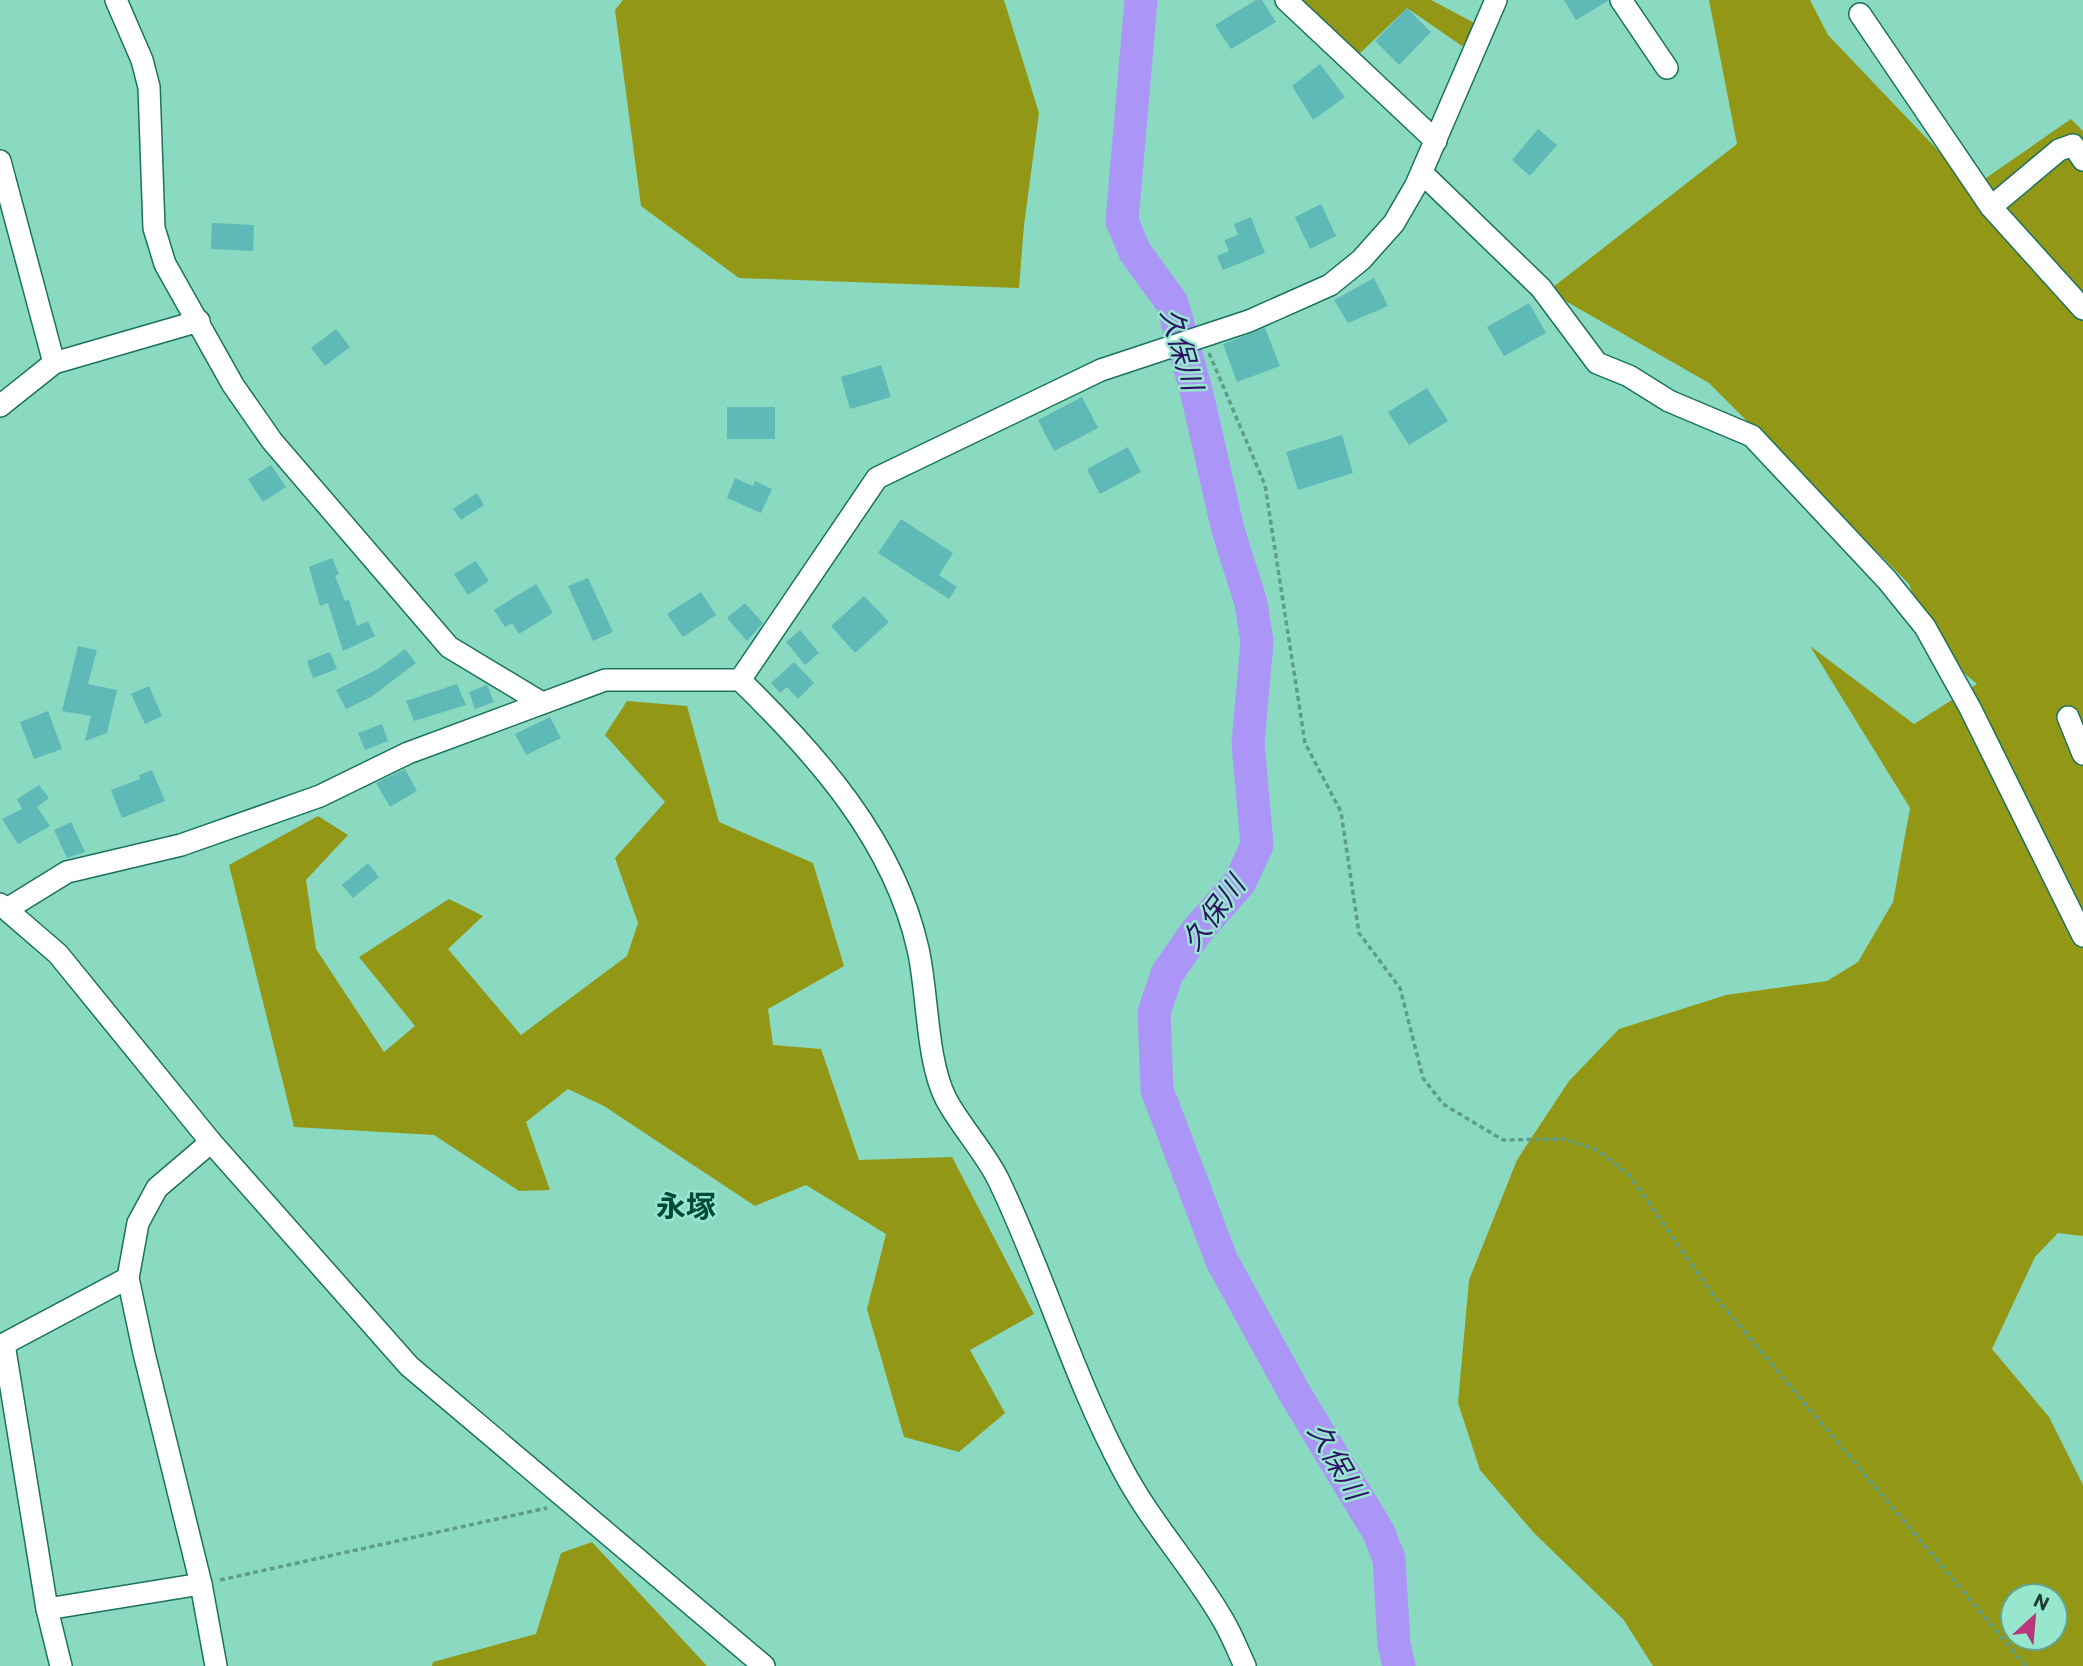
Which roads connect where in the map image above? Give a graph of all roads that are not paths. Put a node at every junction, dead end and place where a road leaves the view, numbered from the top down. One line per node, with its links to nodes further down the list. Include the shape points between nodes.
1 (116, 0): 13 (street, via 149,87 154,228 165,264)
2 (1286, 0): 7 (street)
3 (1496, 0): 7 (street)
4 (1621, 0): 6 (street)
5 (1860, 14): 11 (street)
6 (1667, 68)
7 (1436, 141): 10 (street)
8 (2083, 160): 11 (street, via 2073,145 2059,150)
9 (0, 161): 14 (street)
10 (1422, 173): 16 (street, via 1394,223 1361,260 1330,285 1202,338 1101,370 877,478); 21 (street, via 1541,288 1597,363 1669,401 1752,436 1887,580 1925,627 1957,685)
11 (1991, 207): 12 (street)
12 (2083, 309)
13 (199, 321): 14 (street); 17 (street, via 233,384 272,441 425,621 449,647)
14 (54, 363): 15 (street)
15 (0, 406)
16 (740, 680): 17 (street, via 605,680); 30 (street, via 846,799 881,847 918,947 945,1097 997,1177 1102,1431 1139,1500 1224,1620)
17 (542, 703): 20 (street, via 408,753 320,796 206,836 67,872)
18 (2068, 717): 19 (street)
19 (2083, 754)
20 (3, 906): 22 (street, via 58,954)
21 (2083, 936)
22 (211, 1142): 23 (street, via 157,1188 138,1223); 29 (street, via 409,1366)
23 (128, 1278): 24 (street); 25 (street)
24 (2, 1344): 26 (street)
25 (201, 1584): 26 (street); 28 (street)
26 (47, 1609): 27 (street)
27 (61, 1666)
28 (216, 1666)
29 (764, 1666)
30 (1245, 1666)

